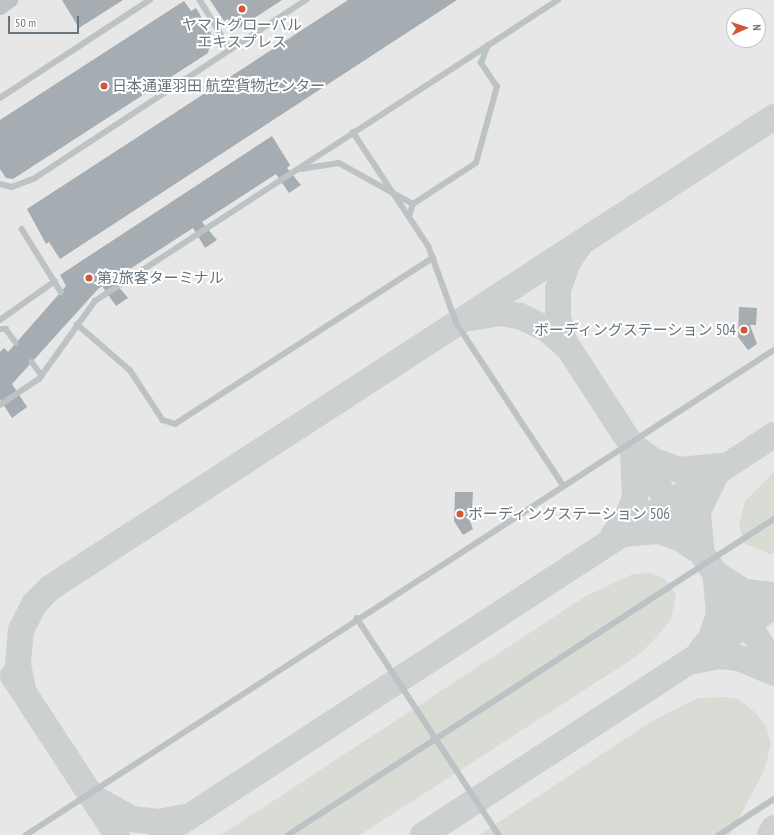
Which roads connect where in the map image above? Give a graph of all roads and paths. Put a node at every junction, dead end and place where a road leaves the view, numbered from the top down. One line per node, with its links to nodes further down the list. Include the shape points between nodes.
1 (11, 0): 6 (street)
2 (150, 0): 9 (lane)
3 (200, 0): 8 (lane)
4 (306, 0): 8 (lane)
5 (558, 0): 7 (lane)
6 (0, 7)
7 (488, 45): 10 (lane); 14 (lane, via 481,63 497,87 476,163)
8 (230, 49): 12 (lane, via 35,178 12,186)
9 (0, 98)
10 (353, 132): 11 (lane); 13 (lane)
11 (295, 170): 13 (lane, via 339,163); 21 (lane, via 100,297 82,311)
12 (0, 184)
13 (393, 193): 14 (lane); 15 (lane)
14 (413, 204): 15 (lane)
15 (408, 216): 17 (lane)
16 (22, 228): 18 (lane)
17 (433, 258): 21 (lane, via 175,424 163,420 130,370); 28 (lane, via 457,324)
18 (55, 281): 19 (lane); 20 (lane)
19 (61, 292)
20 (0, 320)
21 (77, 324): 26 (lane)
22 (0, 329): 23 (lane, via 6,329)
23 (16, 343)
24 (774, 350): 28 (lane)
25 (32, 362): 26 (lane)
26 (42, 376): 27 (lane)
27 (0, 405)
28 (564, 486): 30 (lane)
29 (774, 519): 31 (lane)
30 (357, 618): 31 (lane); 33 (lane)
31 (436, 738): 34 (lane); 35 (lane)
32 (774, 799): 36 (lane)
33 (26, 835)
34 (288, 835)
35 (500, 835)
36 (720, 835)

